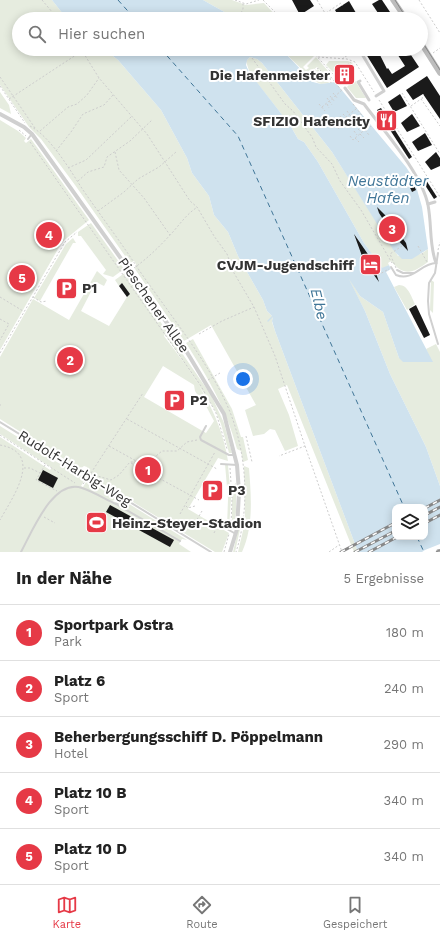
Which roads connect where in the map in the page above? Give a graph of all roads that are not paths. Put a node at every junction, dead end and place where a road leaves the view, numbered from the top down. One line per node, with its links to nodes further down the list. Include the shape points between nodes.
1 (393, 0): 2 (main road)
2 (401, 12)
3 (428, 54): 5 (main road)
4 (362, 56): 8 (street, via 384,91)
5 (440, 73)
6 (360, 81): 9 (street, via 358,82 370,100)
7 (343, 90): 9 (street, via 354,100)
8 (376, 96)
9 (364, 104): 14 (street, via 417,175)
10 (0, 114): 11 (street, Pieschener Allee)
11 (32, 134): 12 (lane); 23 (street, Pieschener Allee, via 206,381 224,414)
12 (28, 139)
13 (435, 202): 14 (street)
14 (428, 204): 16 (street, via 432,251)
15 (438, 253): 16 (lane)
16 (436, 264): 19 (lane, via 428,265); 20 (lane, via 435,273 429,283 428,301)
17 (391, 267): 19 (lane, via 401,276)
18 (397, 270): 19 (lane)
19 (415, 273)
20 (438, 344)
21 (0, 422): 26 (lane, Rudolf-Harbig-Weg)
22 (206, 426): 23 (lane, via 200,439 228,455)
23 (235, 455): 25 (street, Pieschener Allee)
24 (221, 464): 25 (lane)
25 (237, 465): 29 (street, Pieschener Allee, via 239,508)
26 (124, 498): 27 (lane); 32 (lane, Rudolf-Harbig-Weg)
27 (116, 504): 30 (lane); 31 (lane, via 82,487 59,492 50,500)
28 (220, 523): 29 (lane)
29 (236, 534): 33 (street, Pieschener Allee)
30 (180, 541)
31 (21, 552)
32 (211, 552)
33 (230, 552)

